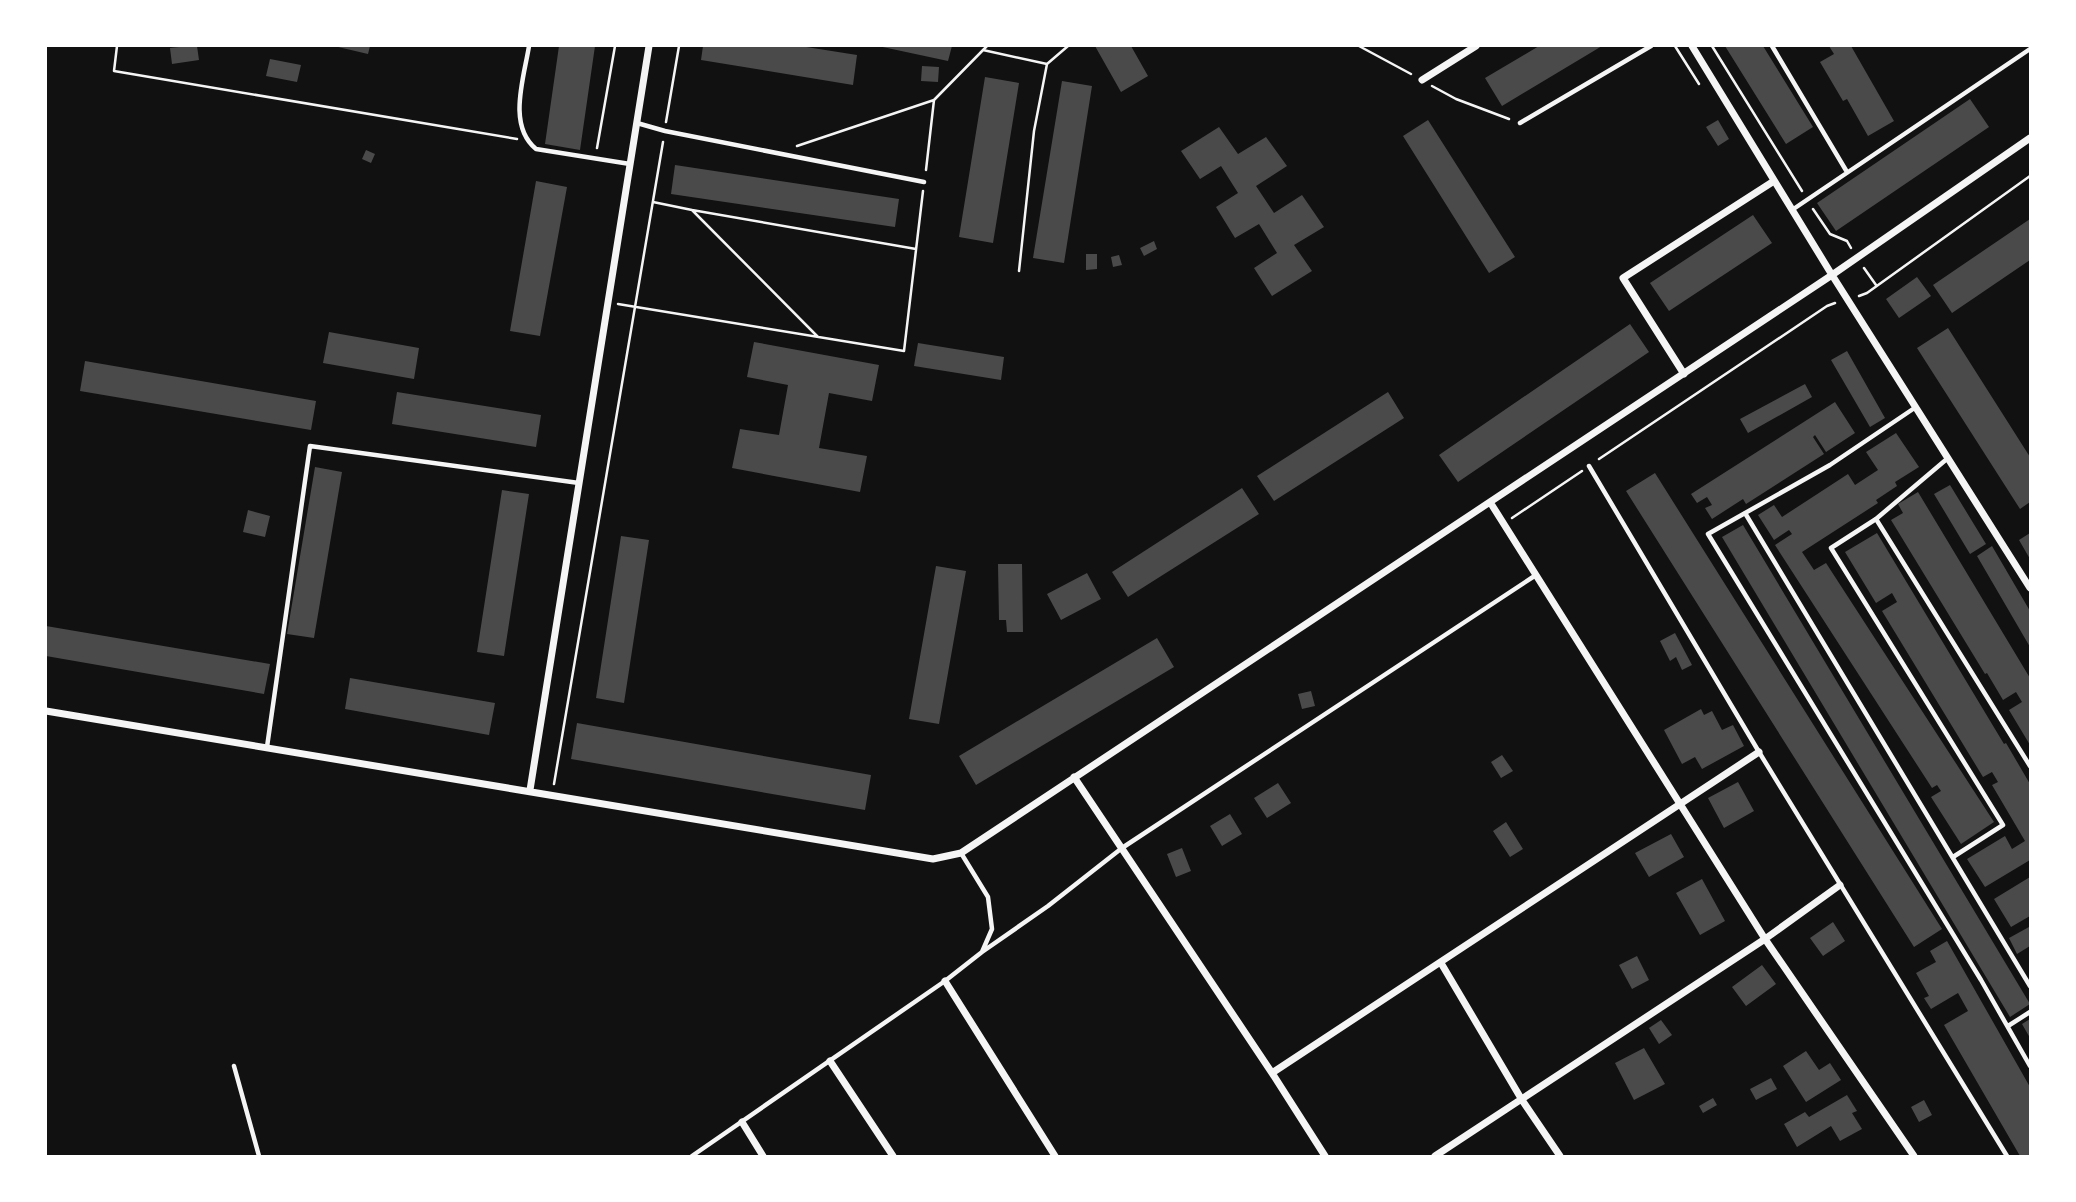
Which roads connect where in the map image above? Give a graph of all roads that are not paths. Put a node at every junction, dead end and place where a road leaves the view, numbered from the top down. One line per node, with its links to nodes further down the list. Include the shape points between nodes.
1 (529, 46): 12 (lane, via 518,117 527,141 536,149)
2 (649, 46): 9 (street)
3 (1476, 46): 8 (street)
4 (1651, 46): 10 (lane)
5 (1692, 46): 14 (street)
6 (1772, 46): 13 (lane)
7 (2031, 49): 13 (lane)
8 (1422, 80)
9 (637, 123): 12 (street); 15 (lane)
10 (1520, 123)
11 (2031, 138): 17 (street)
12 (630, 164): 22 (street)
13 (1847, 172): 16 (lane)
14 (1774, 181): 16 (street); 18 (street, via 1623,278)
15 (924, 182)
16 (1792, 210): 17 (street)
17 (1832, 275): 18 (street); 19 (street)
18 (1684, 374): 23 (street)
19 (1916, 407): 20 (street); 24 (lane, via 1830,465)
20 (1948, 458): 25 (lane); 27 (street)
21 (1589, 466): 30 (lane)
22 (580, 483): 29 (lane, via 310,446); 33 (street)
23 (1490, 502): 26 (street); 32 (street)
24 (1745, 513): 37 (lane); 45 (lane, via 1708,534)
25 (1876, 519): 31 (lane); 37 (lane, via 1831,548 2003,825)
26 (1536, 575): 34 (street); 35 (lane)
27 (2031, 588)
28 (46, 711): 29 (street)
29 (267, 747): 33 (street)
30 (1759, 752): 34 (street); 38 (lane)
31 (2031, 766)
32 (1074, 777): 35 (street); 36 (street)
33 (530, 790): 36 (street, via 933,859)
34 (1679, 803): 39 (street); 41 (street)
35 (1122, 848): 40 (lane); 49 (street)
36 (961, 853): 40 (lane, via 988,897 992,929)
37 (1953, 857): 43 (lane)
38 (1840, 885): 39 (street); 61 (lane)
39 (1765, 939): 50 (street); 60 (street)
40 (982, 952): 42 (lane)
41 (1441, 963): 49 (street); 50 (street)
42 (945, 981): 46 (lane); 56 (street)
43 (2031, 986)
44 (2031, 1012): 45 (lane)
45 (2008, 1026): 48 (lane)
46 (830, 1061): 51 (lane); 55 (street)
47 (234, 1066): 52 (lane)
48 (2031, 1066)
49 (1272, 1073): 57 (street)
50 (1522, 1100): 58 (street); 59 (street)
51 (742, 1122): 53 (lane); 54 (street)
52 (259, 1157)
53 (692, 1157)
54 (763, 1157)
55 (893, 1157)
56 (1055, 1157)
57 (1325, 1157)
58 (1435, 1157)
59 (1560, 1157)
60 (1914, 1157)
61 (2007, 1157)

